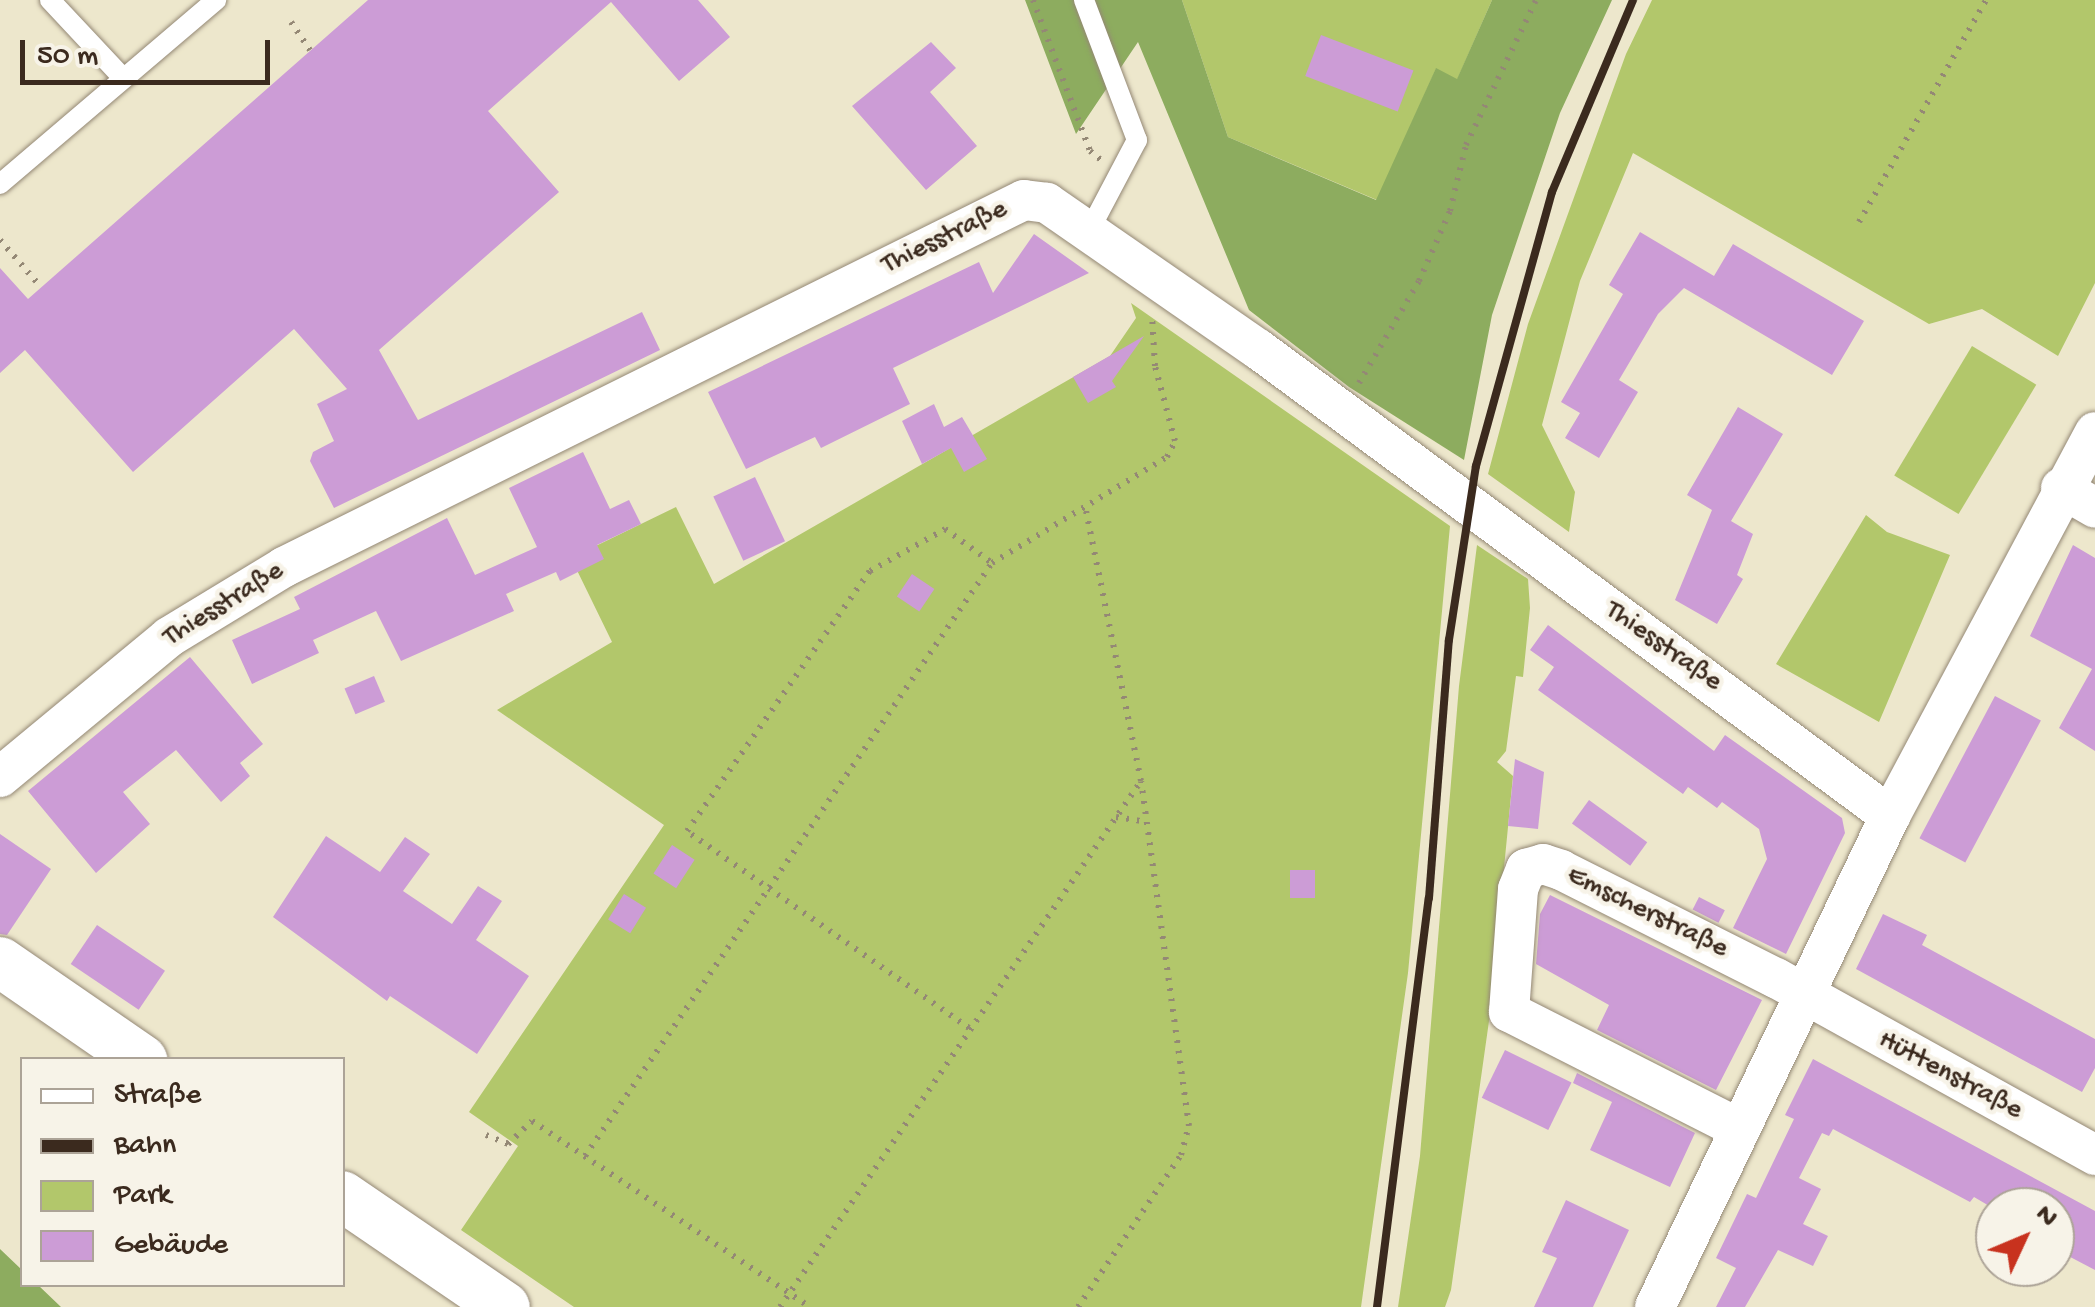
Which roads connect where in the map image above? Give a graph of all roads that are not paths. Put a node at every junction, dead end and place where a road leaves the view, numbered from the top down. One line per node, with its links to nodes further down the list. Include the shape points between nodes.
1 (50, 0): 4 (lane)
2 (216, 0): 4 (lane)
3 (1084, 0): 6 (lane, via 1137,140)
4 (122, 77): 5 (lane)
5 (0, 184)
6 (1088, 233): 9 (street, Thiesstraße, via 1047,203 1024,200 667,373 284,567 169,637); 10 (street, Thiesstraße, via 1344,412)
7 (2095, 432): 8 (street)
8 (2078, 498): 10 (street)
9 (0, 777)
10 (1890, 816): 12 (street)
11 (0, 962): 13 (street)
12 (1806, 997): 14 (street); 14 (street, Emscherstraße, via 1562,870 1533,864 1520,878 1509,1012); 15 (street, Hüttenstraße)
13 (138, 1057)
14 (1740, 1129): 18 (street)
15 (2095, 1155)
16 (345, 1198): 17 (street)
17 (504, 1307)
18 (1655, 1307)

